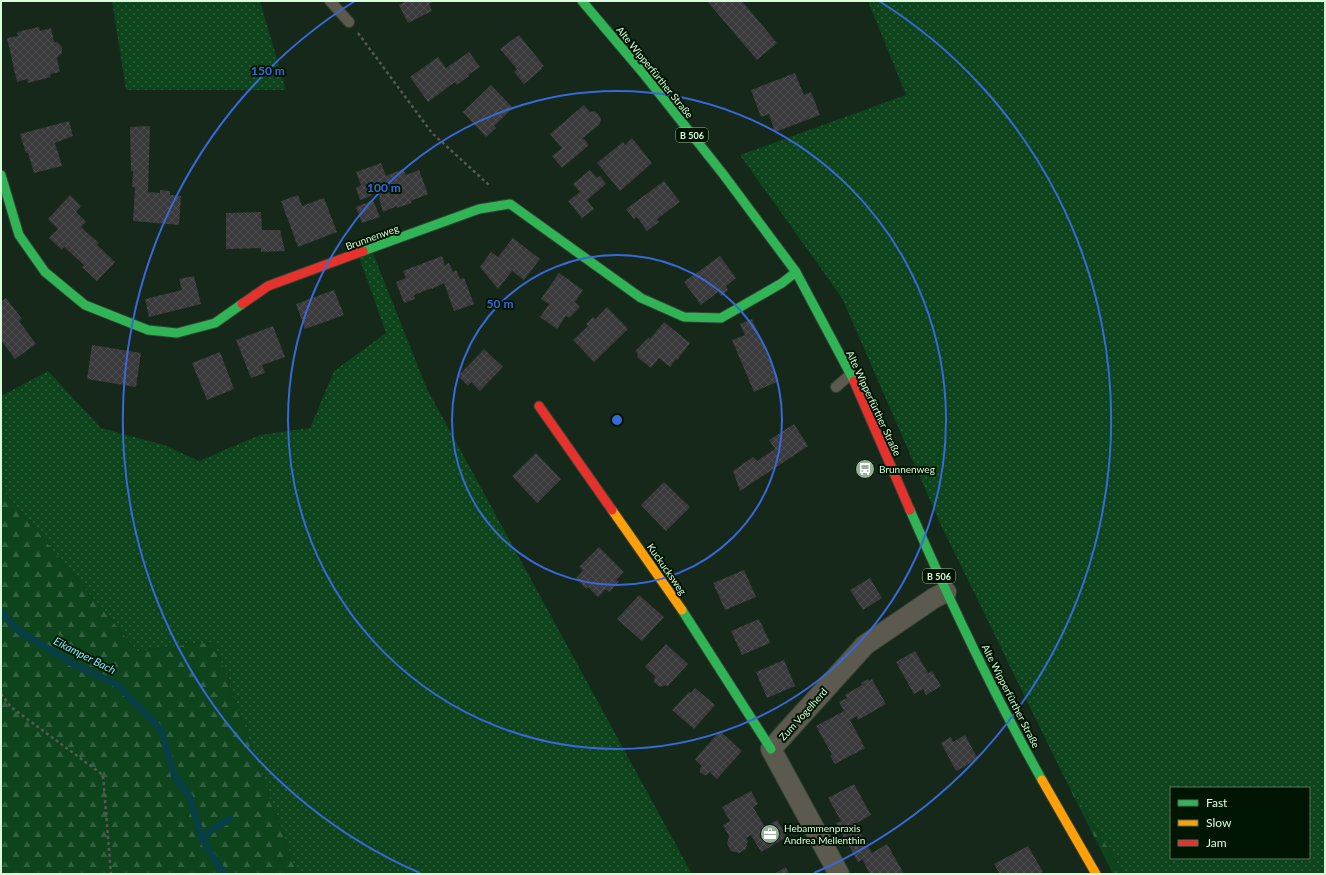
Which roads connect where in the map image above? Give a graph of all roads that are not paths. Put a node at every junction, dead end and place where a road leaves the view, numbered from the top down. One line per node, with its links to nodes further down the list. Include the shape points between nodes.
1 (330, 1): 3 (lane)
2 (582, 1): 5 (street, Alte Wipperfürther Straße / B 506, via 723,174)
3 (349, 22)
4 (1, 176): 5 (street, Brunnenweg, via 19,235 45,272 85,305 148,330 177,333 215,323 268,286 479,209 510,204 641,298 684,317 721,318 782,283)
5 (796, 272): 6 (street, Alte Wipperfürther Straße / B 506)
6 (851, 374): 7 (lane); 9 (street, Alte Wipperfürther Straße / B 506)
7 (836, 387)
8 (539, 406): 10 (street, Kuckucksweg, via 683,610)
9 (946, 592): 10 (street, Zum Vogelherd, via 865,645); 12 (street, Alte Wipperfürther Straße / B 506, via 1020,740)
10 (771, 749): 11 (street, Zum Vogelherd)
11 (839, 874)
12 (1096, 874)

